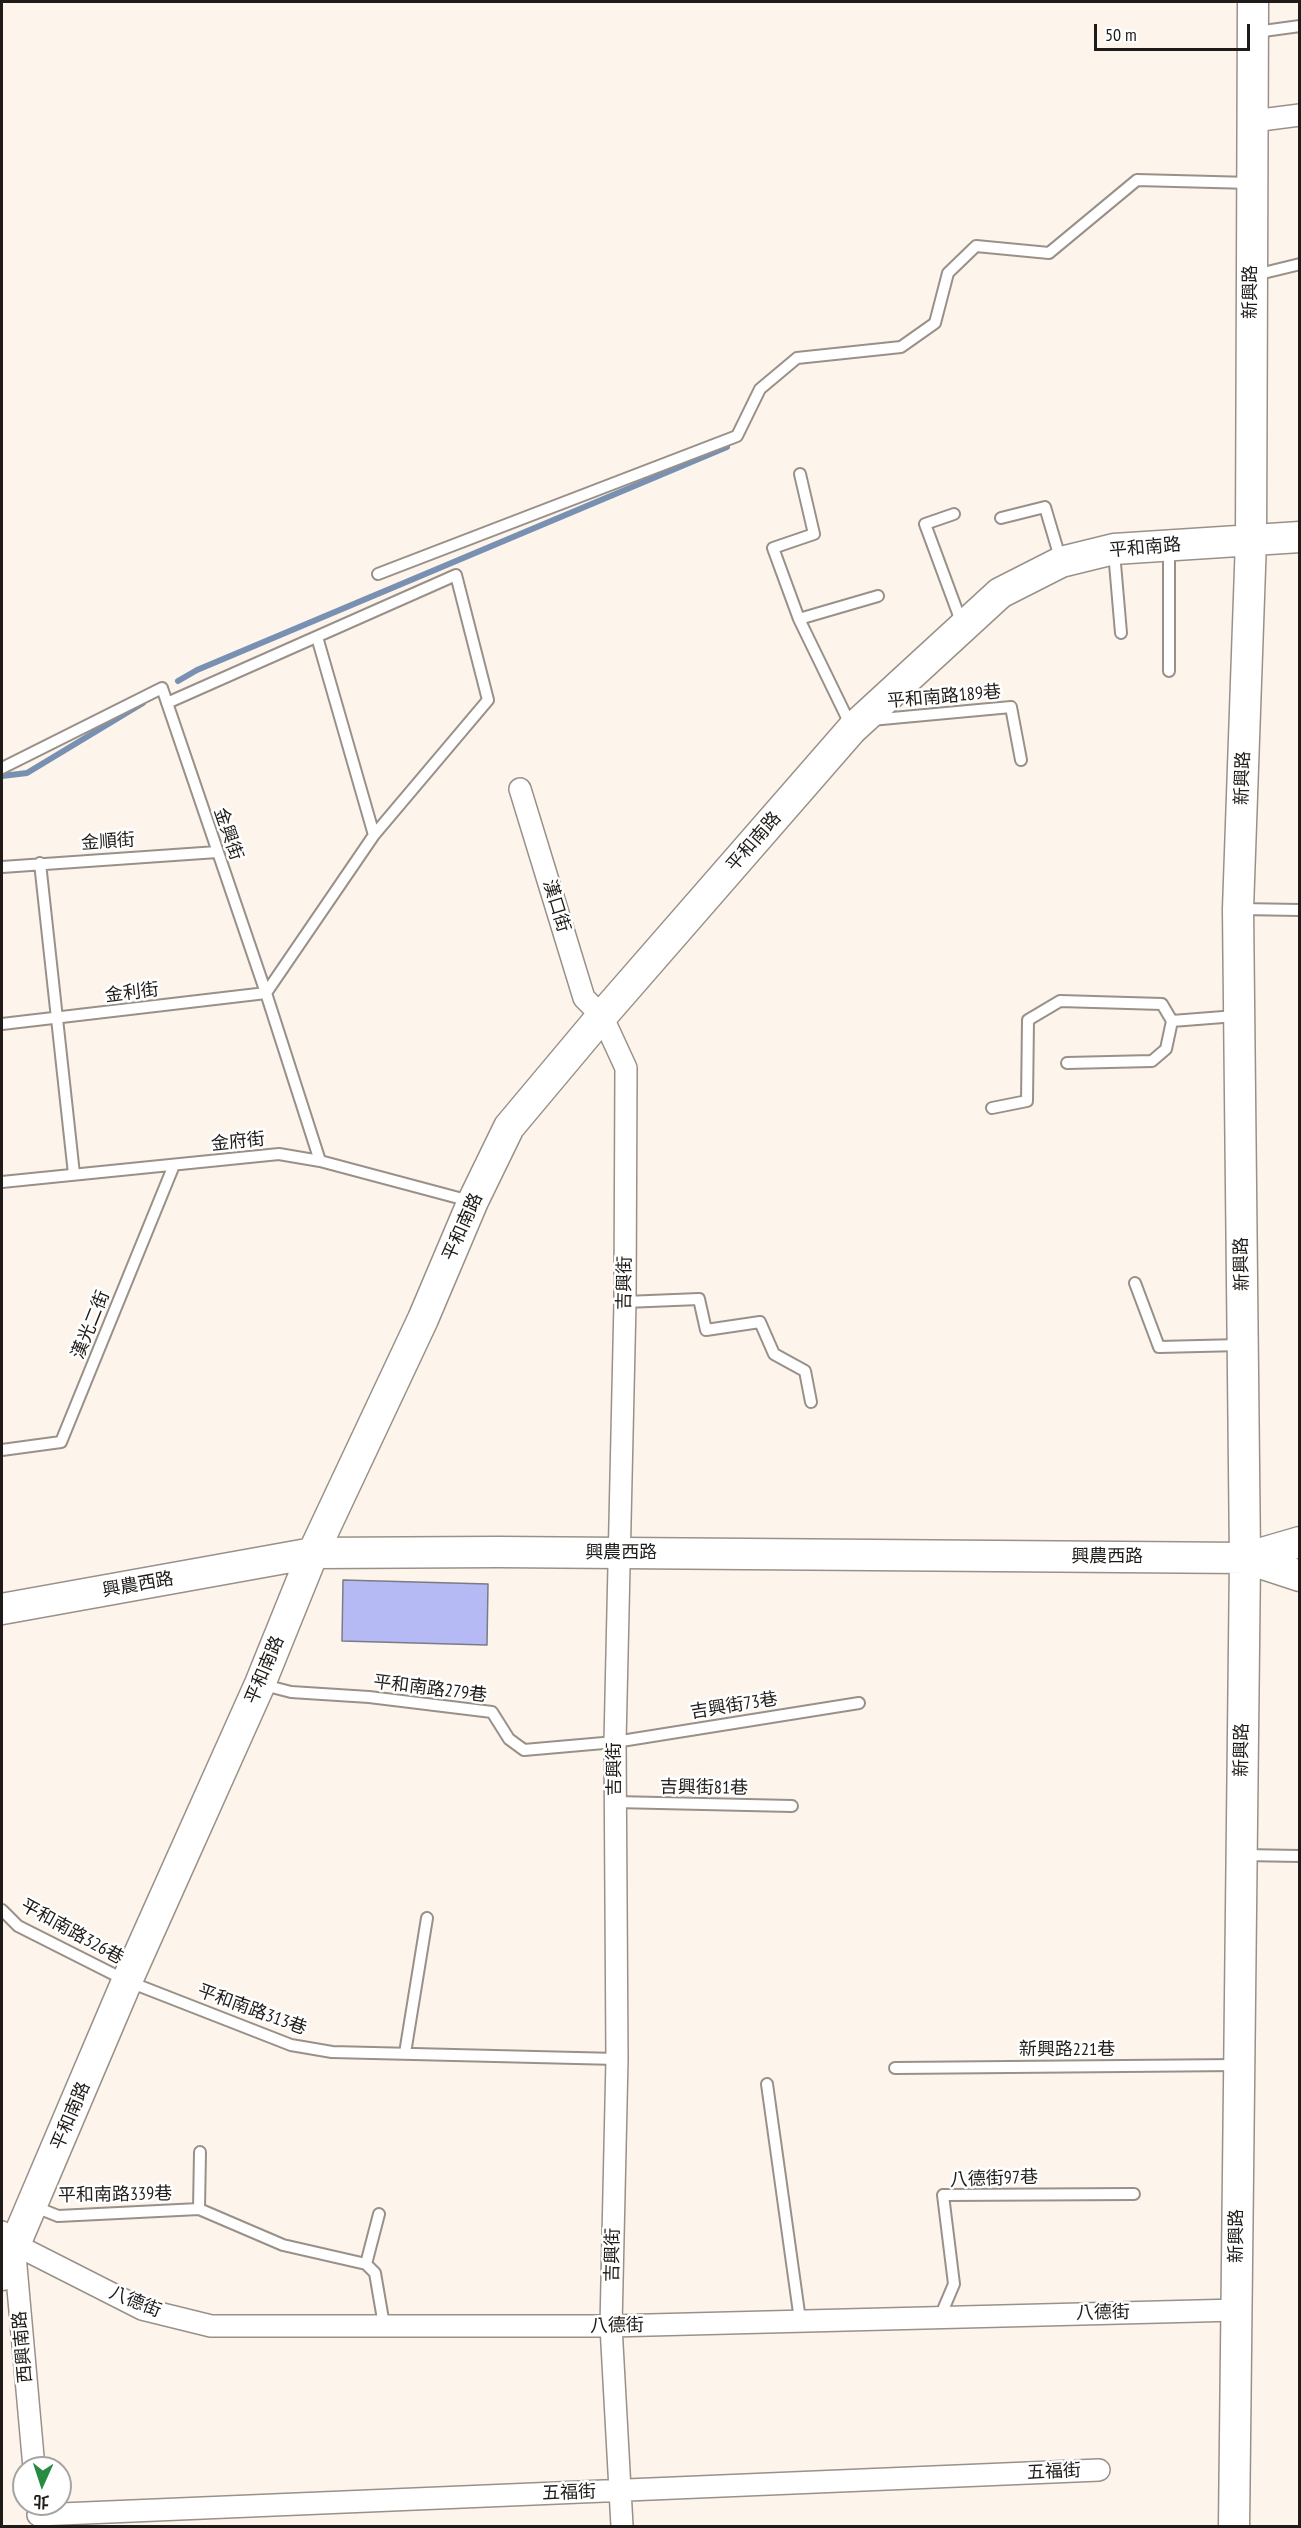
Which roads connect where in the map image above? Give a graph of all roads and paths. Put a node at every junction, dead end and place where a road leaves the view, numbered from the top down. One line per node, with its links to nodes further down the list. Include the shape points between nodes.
1 (1253, 2): 3 (main road, 新興路)
2 (1299, 26): 3 (lane)
3 (1253, 33): 5 (main road, 新興路)
4 (1299, 115): 5 (street)
5 (1253, 121): 6 (main road, 新興路)
6 (1252, 183): 8 (main road, 新興路); 17 (lane, via 1137,180 1049,253 976,246 948,273 935,323 901,347 797,358 760,390 737,436)
7 (1299, 264): 8 (lane)
8 (1251, 276): 13 (main road, 新興路)
9 (800, 474): 19 (lane, via 814,534 773,548)
10 (954, 514): 20 (lane, via 925,524)
11 (1001, 518): 16 (lane, via 1045,507)
12 (1299, 537): 13 (main road, 平和南路)
13 (1251, 540): 14 (main road, 平和南路); 33 (main road, 新興路)
14 (1169, 545): 15 (main road, 平和南路); 23 (lane)
15 (1114, 549): 16 (main road, 平和南路); 21 (lane)
16 (1061, 562): 20 (main road, 平和南路, via 1000,594)
17 (378, 574)
18 (878, 596): 19 (lane)
19 (799, 619): 25 (lane)
20 (963, 627): 25 (main road, 平和南路)
21 (1121, 633)
22 (317, 637): 24 (lane); 29 (lane); 29 (lane, via 456,575 488,700)
23 (1169, 671)
24 (167, 704): 27 (lane, via 162,688); 30 (lane, 金興街)
25 (857, 725): 26 (lane, 平和南路189巷, via 1011,707); 36 (main road, 平和南路)
26 (1021, 760)
27 (2, 768)
28 (520, 789): 36 (street, 漢口街, via 584,998)
29 (374, 835): 35 (lane)
30 (217, 852): 31 (lane, 金順街); 35 (lane, 金興街)
31 (40, 863): 32 (lane, 金順街); 38 (lane)
32 (2, 867)
33 (1238, 909): 34 (lane); 37 (main road, 新興路)
34 (1299, 910)
35 (266, 993): 38 (lane, 金利街); 43 (lane, 金興街)
36 (602, 1016): 47 (main road, 平和南路, via 508,1127); 49 (street, 吉興街, via 626,1068)
37 (1240, 1016): 39 (lane); 50 (main road, 新興路)
38 (55, 1018): 40 (lane, 金利街); 45 (lane)
39 (1172, 1021): 41 (lane, via 1166,1049 1152,1061); 42 (lane, via 1162,1004 1060,1001 1028,1020 1027,1101)
40 (2, 1024)
41 (1067, 1063)
42 (992, 1108)
43 (320, 1161): 44 (lane, 金府街, via 279,1154); 47 (lane, 金府街)
44 (174, 1165): 45 (lane, 金府街); 52 (lane, 漢光二街, via 61,1442)
45 (74, 1174): 46 (lane, 金府街)
46 (2, 1182)
47 (473, 1202): 54 (main road, 平和南路, via 423,1319)
48 (1135, 1283): 50 (lane, via 1159,1347)
49 (626, 1302): 51 (lane, via 699,1299 706,1330 760,1322 774,1353 805,1371); 55 (street, 吉興街)
50 (1243, 1345): 56 (main road, 新興路)
51 (811, 1402)
52 (2, 1450)
53 (1299, 1542): 56 (main road, 興農西路)
54 (313, 1553): 55 (main road, 興農西路); 58 (main road, 興農西路); 59 (main road, 平和南路)
55 (620, 1553): 56 (main road, 興農西路); 61 (street, 吉興街)
56 (1245, 1558): 57 (main road, 興農西路); 64 (main road, 新興路)
57 (1299, 1576)
58 (2, 1609)
59 (260, 1684): 61 (lane, 平和南路279巷, via 291,1692 492,1712 509,1739 524,1750); 68 (main road, 平和南路)
60 (859, 1703): 61 (lane, 吉興街73巷)
61 (615, 1742): 62 (street, 吉興街)
62 (615, 1802): 63 (lane, 吉興街81巷); 70 (street, 吉興街)
63 (792, 1806)
64 (1240, 1854): 65 (lane); 71 (main road, 新興路)
65 (1299, 1856)
66 (2, 1910): 68 (lane, 平和南路326巷, via 18,1926)
67 (427, 1918): 69 (lane)
68 (128, 1981): 69 (lane, 平和南路313巷, via 291,2045 332,2052); 76 (main road, 平和南路)
69 (405, 2053): 70 (lane, 平和南路313巷)
70 (617, 2059): 86 (street, 吉興街)
71 (1239, 2065): 72 (lane, 新興路221巷); 82 (main road, 新興路)
72 (895, 2068)
73 (767, 2084): 84 (lane)
74 (200, 2152): 77 (lane)
75 (1134, 2194): 83 (lane, 八德街97巷, via 943,2195 954,2284)
76 (33, 2206): 77 (lane, 平和南路339巷, via 58,2216); 79 (main road, 平和南路)
77 (200, 2209): 80 (lane, 平和南路339巷, via 283,2245)
78 (380, 2214): 80 (lane)
79 (8, 2238): 81 (main road, 平和南路); 85 (street, 八德街, via 142,2309 211,2326); 87 (street, 西興南路)
80 (366, 2264): 85 (lane, via 375,2273)
81 (2, 2275)
82 (1237, 2310): 83 (street, 八德街); 92 (main road, 新興路)
83 (940, 2317): 84 (street, 八德街)
84 (800, 2320): 86 (street, 八德街)
85 (384, 2325): 86 (street, 八德街)
86 (611, 2326): 89 (street, 吉興街)
87 (33, 2456)
88 (1099, 2470): 89 (street, 五福街)
89 (621, 2491): 90 (street, 五福街); 91 (street, 吉興街)
90 (72, 2514)
91 (622, 2526)
92 (1234, 2526)

